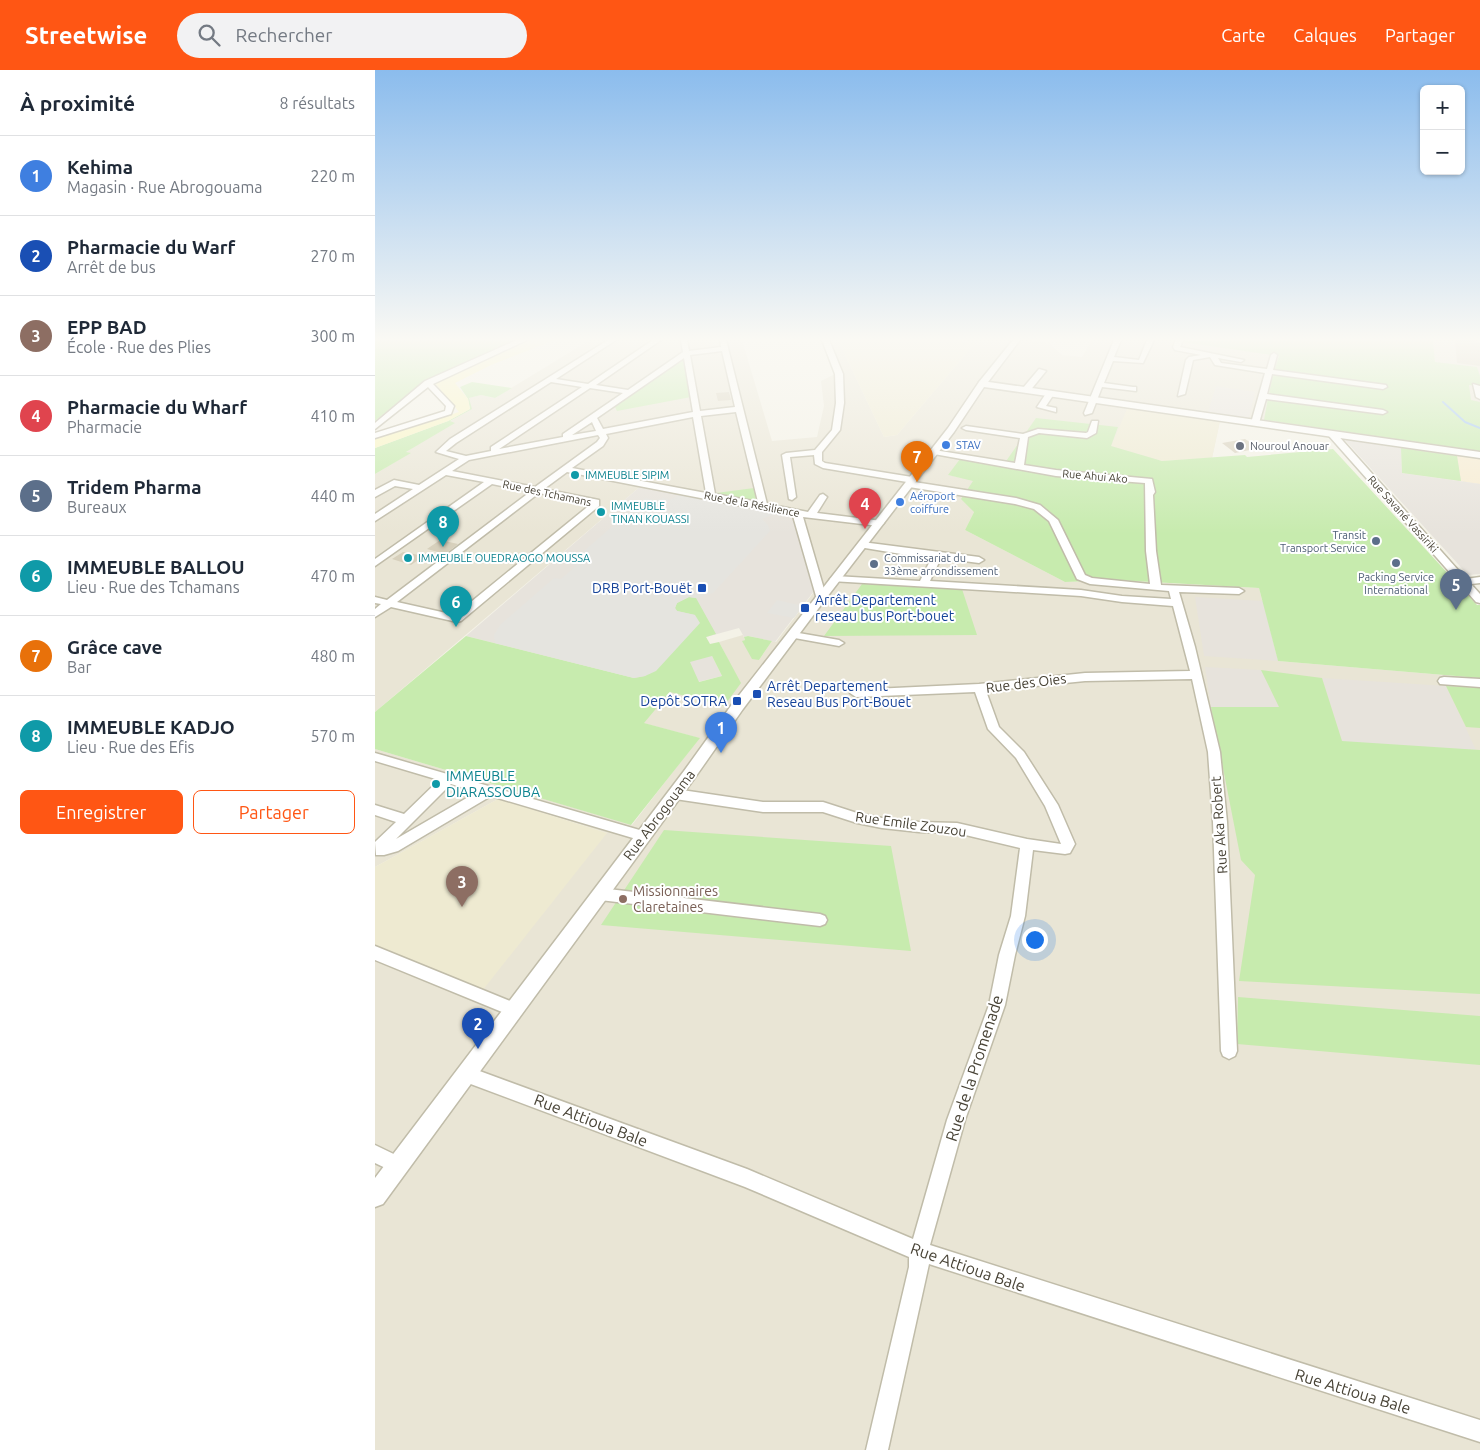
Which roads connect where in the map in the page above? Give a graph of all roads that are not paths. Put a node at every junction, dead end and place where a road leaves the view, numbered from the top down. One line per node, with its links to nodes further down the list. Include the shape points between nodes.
1 (402, 404): 23 (street)
2 (448, 404): 27 (street, via 448,412 440,416)
3 (512, 404): 34 (street, via 440,452)
4 (561, 404): 30 (street)
5 (611, 404): 20 (street)
6 (694, 404): 19 (street)
7 (738, 404): 15 (street)
8 (840, 404): 31 (street, via 836,430)
9 (968, 404): 32 (street, Rue Abrogouama)
10 (1043, 404): 16 (street, via 1041,407)
11 (1093, 404): 18 (street)
12 (1126, 404): 22 (street)
13 (1261, 404): 22 (street)
14 (1326, 404): 17 (street)
15 (739, 409): 19 (street); 46 (street)
16 (1053, 410)
17 (1383, 412)
18 (1088, 413)
19 (696, 414): 25 (street); 43 (street)
20 (593, 417): 25 (street); 29 (street)
21 (1095, 423): 28 (street, via 1092,433 1087,436 1038,430)
22 (1255, 423): 26 (street)
23 (375, 427)
24 (966, 428): 28 (street)
25 (601, 431): 29 (street); 36 (street, via 604,438 600,444)
26 (1332, 434): 33 (street); 57 (street, Rue Savané Vassiriki)
27 (375, 436)
28 (1024, 436): 35 (street)
29 (561, 440): 30 (street)
30 (489, 452): 34 (street)
31 (818, 452): 39 (street, via 818,462 823,465); 44 (street, via 786,455)
32 (934, 452): 35 (street, Rue Ahui Ako); 39 (street, Rue Abrogouama)
33 (1480, 455)
34 (466, 458): 37 (street)
35 (1019, 466): 59 (street, Rue Ahui Ako, via 1056,473 1149,481 1151,551)
36 (566, 469): 41 (street); 43 (street, Rue de la Résilience)
37 (445, 472): 38 (street, Rue des Tchamans); 40 (street)
38 (491, 481): 41 (street, Rue des Tchamans); 54 (street)
39 (911, 482): 50 (street, Rue Abrogouama); 59 (street, via 1037,507 1053,520 1081,577 1090,581)
40 (420, 488): 42 (street, via 394,483); 49 (street)
41 (537, 491): 66 (street); 66 (street, Rue des Tchamans, via 596,504 457,619)
42 (375, 494)
43 (711, 496): 46 (street, Rue de la Résilience)
44 (793, 497)
45 (823, 497): 48 (street)
46 (763, 506): 47 (street, Rue de la Résilience)
47 (797, 514): 48 (street, Rue de la Résilience); 62 (street)
48 (811, 516): 50 (street, Rue de la Résilience)
49 (375, 518)
50 (879, 523): 51 (street, Rue Abrogouama)
51 (862, 545): 52 (street); 55 (street, Rue Abrogouama)
52 (926, 554): 53 (street); 58 (street, via 936,558)
53 (979, 560)
54 (375, 563)
55 (835, 579): 58 (street); 62 (street, Rue Abrogouama)
56 (1480, 580): 57 (street)
57 (1464, 582): 64 (street, Rue Savané Vassiriki)
58 (923, 585): 65 (street, via 1081,593)
59 (1156, 588): 60 (street)
60 (1173, 589): 61 (street); 65 (street, Rue Aka Robert)
61 (1239, 591)
62 (821, 596): 68 (street, Rue Abrogouama)
63 (375, 600): 66 (street, Rue des Tchamans)
64 (1480, 600)
65 (1177, 603): 70 (street, Rue Aka Robert)
66 (388, 604): 67 (street)
67 (375, 614)
68 (793, 635): 69 (street); 78 (street, Rue Abrogouama)
69 (839, 643)
70 (1196, 675): 73 (street, Rue des Oies, via 1085,677); 88 (street, Rue Aka Robert, via 1214,752)
71 (1444, 681): 72 (street)
72 (1480, 683)
73 (979, 688): 74 (street, Rue des Oies); 82 (street, via 994,729 1020,755 1051,805 1067,844 1065,848 1053,849)
74 (856, 693)
75 (375, 757): 76 (street)
76 (448, 779): 77 (street); 80 (street)
77 (489, 791): 81 (street); 83 (street, via 393,847)
78 (675, 794): 81 (street, Rue Abrogouama); 82 (street, Rue Emile Zouzou, via 763,807 823,807 882,823 957,828)
79 (375, 810): 80 (street)
80 (406, 820): 83 (street)
81 (643, 836): 84 (street, Rue Abrogouama)
82 (1027, 844): 93 (street, Rue de la Promenade, via 1018,916 997,1005 956,1120)
83 (376, 849)
84 (600, 894): 85 (street); 87 (street, Rue Abrogouama)
85 (820, 920)
86 (375, 953): 87 (street)
87 (514, 1010): 89 (street, Rue Abrogouama)
88 (1229, 1051)
89 (466, 1074): 91 (street, Rue Abrogouama); 93 (street, Rue Attioua Bale, via 747,1178)
90 (375, 1154): 91 (street)
91 (398, 1165): 92 (street, Rue Abrogouama)
92 (375, 1196)
93 (919, 1251): 94 (street, Rue Attioua Bale); 95 (street, Rue de la Promenade, via 919,1267)
94 (1480, 1431)
95 (877, 1450)

